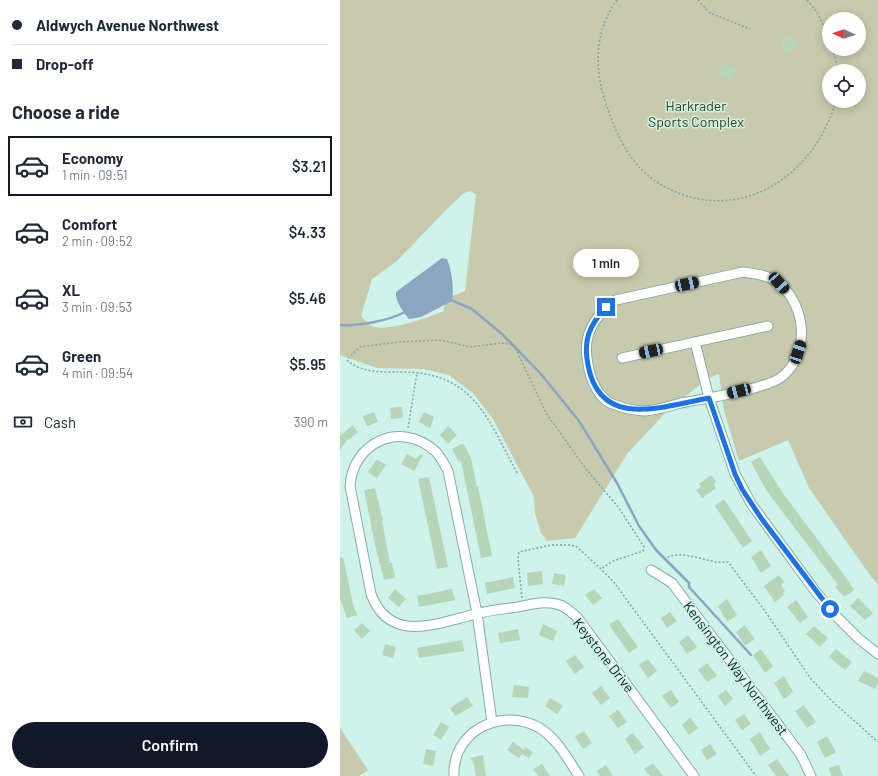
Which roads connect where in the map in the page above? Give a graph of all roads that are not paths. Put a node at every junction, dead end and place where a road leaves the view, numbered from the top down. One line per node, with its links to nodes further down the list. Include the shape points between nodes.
1 (768, 326): 2 (street)
2 (695, 342): 3 (street); 4 (street)
3 (622, 358)
4 (709, 398): 4 (street, via 645,411 608,402 596,389 589,373 586,354 586,339 596,319 616,300 743,272 762,275 779,283 792,298 800,315 801,344 796,360 782,377); 7 (street, via 735,474 752,505 816,592 842,622)
5 (651, 570): 12 (street, Kensington Way Northwest, via 672,583 801,755)
6 (477, 613): 6 (street, Keystone Drive, via 448,470 436,451 418,440 407,438 386,439 368,448 355,463 350,486 370,594 375,605 382,615 392,622 405,626 434,625); 8 (street); 11 (street, Keystone Drive, via 548,602 560,605 577,617)
7 (878, 654)
8 (492, 722): 9 (street, via 476,728 464,741 456,757); 10 (street, via 504,719 538,727 551,736)
9 (454, 776)
10 (579, 776)
11 (694, 776)
12 (811, 776)

